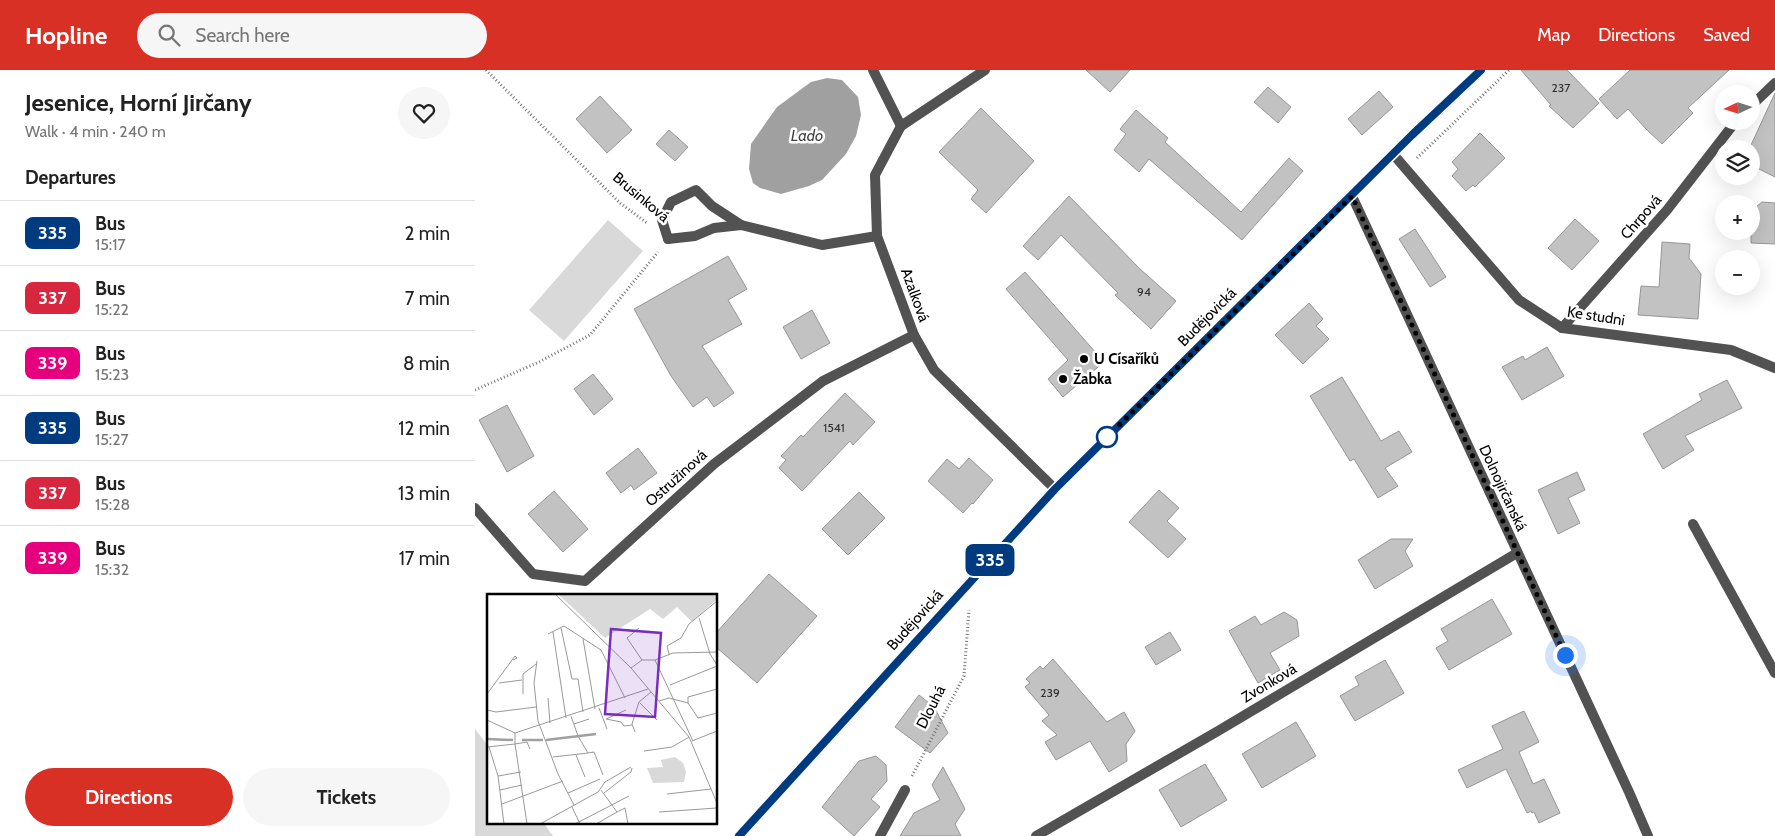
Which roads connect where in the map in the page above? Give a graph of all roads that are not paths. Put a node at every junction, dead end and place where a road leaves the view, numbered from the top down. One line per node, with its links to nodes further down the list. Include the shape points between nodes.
1 (873, 70): 6 (street)
2 (985, 70): 6 (street)
3 (1481, 70): 8 (main road, Budějovická)
4 (1775, 83): 5 (street)
5 (1760, 97)
6 (901, 126): 11 (street, Azalková, via 875,175)
7 (1730, 130): 12 (street, Chrpová, via 1667,210)
8 (1393, 154): 9 (main road, Budějovická); 12 (street, Ke studni, via 1519,300)
9 (1352, 196): 15 (main road, Budějovická); 18 (street, Dolnojirčanská)
10 (741, 225): 10 (street, Brusinková, via 668,239 662,220 671,202 696,190 712,206); 11 (street, Brusinková, via 822,245)
11 (877, 236): 13 (street, Azalková)
12 (1562, 328): 14 (street, Ke studni, via 1731,350)
13 (914, 335): 15 (street, Azalková, via 934,370); 16 (street, Ostružinová, via 823,381 714,464 585,581 533,574)
14 (1775, 368)
15 (1055, 489): 21 (main road, Budějovická)
16 (475, 508)
17 (1693, 524): 19 (street)
18 (1517, 553): 23 (street, Zvonková); 24 (street, Dolnojirčanská)
19 (1775, 673)
20 (905, 790): 22 (street)
21 (739, 836)
22 (880, 836)
23 (1035, 836)
24 (1648, 836)

